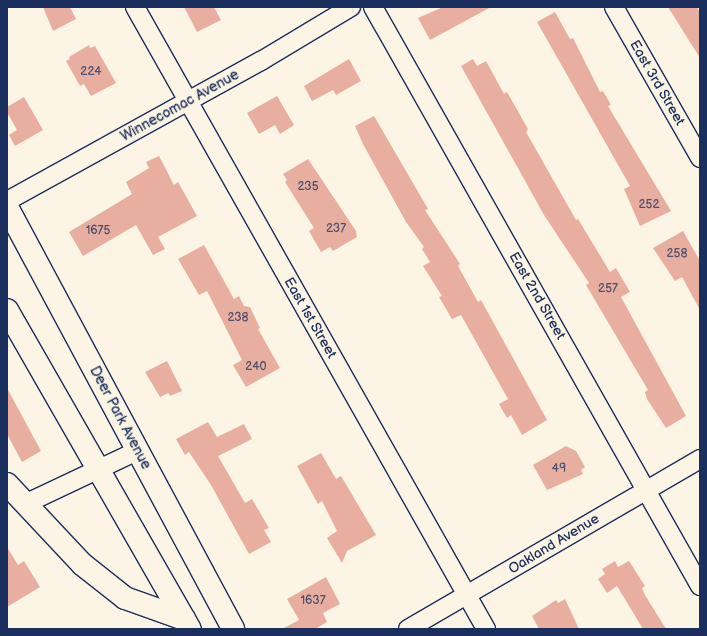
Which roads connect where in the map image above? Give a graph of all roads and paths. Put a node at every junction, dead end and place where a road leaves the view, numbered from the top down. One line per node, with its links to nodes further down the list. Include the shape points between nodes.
1 (135, 7): 5 (street, East 1st Street)
2 (351, 7): 5 (street, Winnecomac Avenue)
3 (373, 7): 14 (street, East 2nd Street)
4 (614, 7): 6 (street, East 3rd Street)
5 (188, 101): 7 (street, Winnecomac Avenue); 17 (street, East 1st Street)
6 (700, 158)
7 (7, 201)
8 (7, 207): 10 (main road, Deer Park Avenue)
9 (7, 310): 12 (main road)
10 (137, 451): 12 (street); 19 (main road, Deer Park Avenue)
11 (700, 459): 14 (street, Oakland Avenue)
12 (99, 470): 15 (street); 18 (main road)
13 (7, 484): 15 (main road)
14 (646, 490): 16 (street, East 2nd Street); 17 (street, Oakland Avenue)
15 (27, 503): 18 (main road, via 82,564 125,598)
16 (700, 586)
17 (467, 596): 20 (street, Oakland Avenue); 21 (street, East 1st Street)
18 (187, 624)
19 (233, 629)
20 (408, 629)
21 (486, 629)

